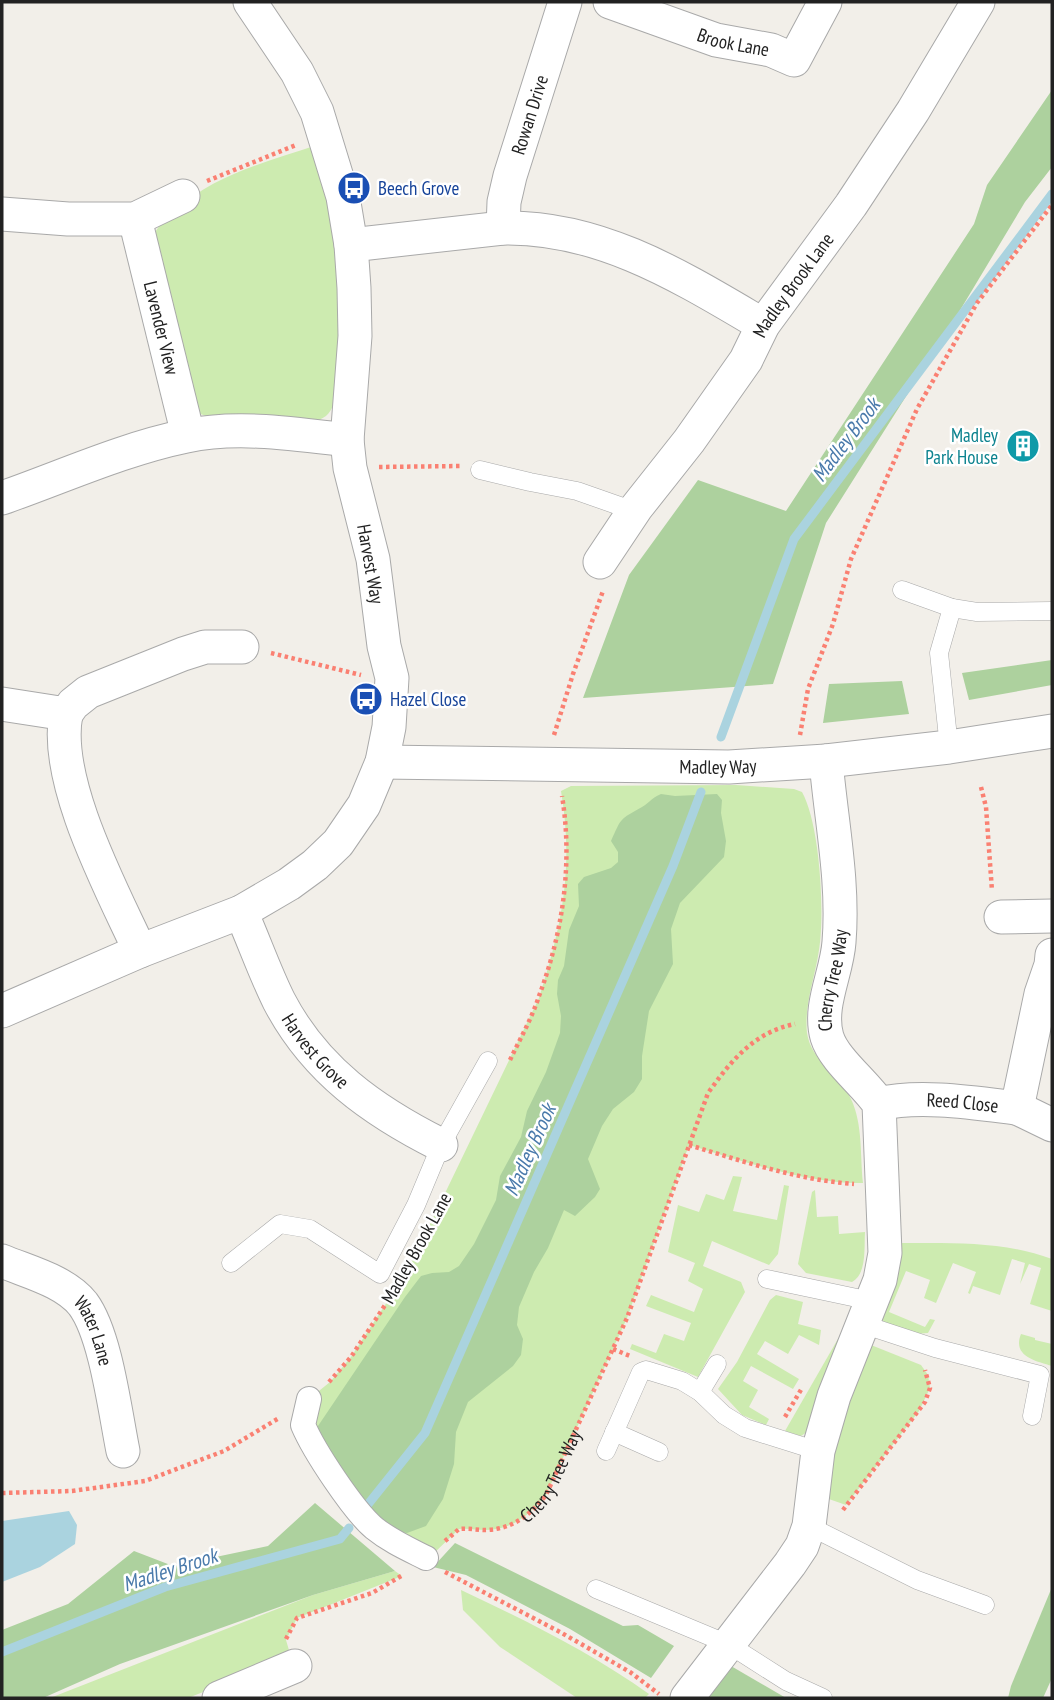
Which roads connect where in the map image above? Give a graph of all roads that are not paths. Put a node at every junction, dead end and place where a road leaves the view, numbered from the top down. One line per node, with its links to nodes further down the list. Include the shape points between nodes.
1 (250, 2): 10 (street, Harvest Way, via 297,72 317,112 343,197)
2 (565, 2): 9 (street, Rowan Drive, via 510,176)
3 (610, 2): 4 (street, Brook Lane, via 716,40 771,50 794,60)
4 (825, 2)
5 (973, 3): 11 (street, Madley Brook Lane, via 913,111)
6 (183, 196): 8 (street)
7 (2, 214): 8 (street)
8 (135, 219): 12 (street, Lavender View)
9 (503, 228): 10 (street); 11 (street, via 557,232 639,256)
10 (351, 245): 13 (street, Harvest Way, via 355,336)
11 (764, 325): 16 (street, Madley Brook Lane, via 689,441)
12 (188, 435): 13 (street, via 307,435); 15 (street)
13 (349, 454): 26 (street, Harvest Way, via 373,559 392,678)
14 (480, 470): 16 (lane, via 577,491)
15 (2, 498)
16 (634, 511): 17 (street, Madley Brook Lane)
17 (600, 562)
18 (902, 590): 19 (lane)
19 (952, 608): 20 (lane); 25 (lane, via 939,653)
20 (1052, 611)
21 (242, 647): 23 (street, via 205,647 183,654 88,692)
22 (2, 704): 23 (street)
23 (66, 714): 31 (street, via 64,741 78,809)
24 (1052, 731): 25 (street, Madley Way)
25 (948, 747): 27 (street, Madley Way)
26 (382, 762): 27 (street, Madley Way, via 716,767); 28 (street, Harvest Way, via 365,805 338,843 289,884)
27 (811, 762): 35 (street, Cherry Tree Way, via 836,856 839,932 826,1029 832,1048)
28 (241, 912): 31 (street, Harvest Way); 38 (street, Harvest Grove, via 279,1000 324,1064 344,1085)
29 (1052, 916): 30 (street)
30 (1001, 917)
31 (140, 951): 33 (street, Harvest Way)
32 (1052, 955): 36 (street, Reed Close)
33 (2, 1011)
34 (488, 1061): 38 (lane)
35 (879, 1104): 36 (street, Reed Close, via 895,1100 973,1102); 42 (street, via 886,1254)
36 (1017, 1108): 37 (street)
37 (1052, 1125)
38 (441, 1145): 40 (lane, via 380,1274 310,1229 281,1224)
39 (2, 1261): 48 (street, Water Lane, via 59,1286 84,1305 106,1364)
40 (231, 1264)
41 (767, 1279): 42 (lane)
42 (867, 1312): 46 (lane, via 935,1348 1040,1375); 50 (street)
43 (717, 1364): 44 (lane)
44 (700, 1392): 47 (lane, Cherry Tree Way, via 682,1381 641,1372); 50 (lane, Cherry Tree Way, via 732,1426)
45 (309, 1399): 53 (street, via 303,1425 354,1506 373,1527)
46 (1031, 1416)
47 (614, 1432): 49 (lane, Cherry Tree Way); 51 (lane)
48 (123, 1451)
49 (606, 1451)
50 (818, 1451): 52 (street)
51 (659, 1452)
52 (809, 1526): 55 (lane, via 917,1580); 56 (street, via 790,1564)
53 (426, 1558)
54 (596, 1589): 56 (lane)
55 (985, 1605)
56 (727, 1644): 59 (street); 60 (lane)
57 (295, 1666): 58 (street)
58 (219, 1698)
59 (687, 1698)
60 (823, 1698)

